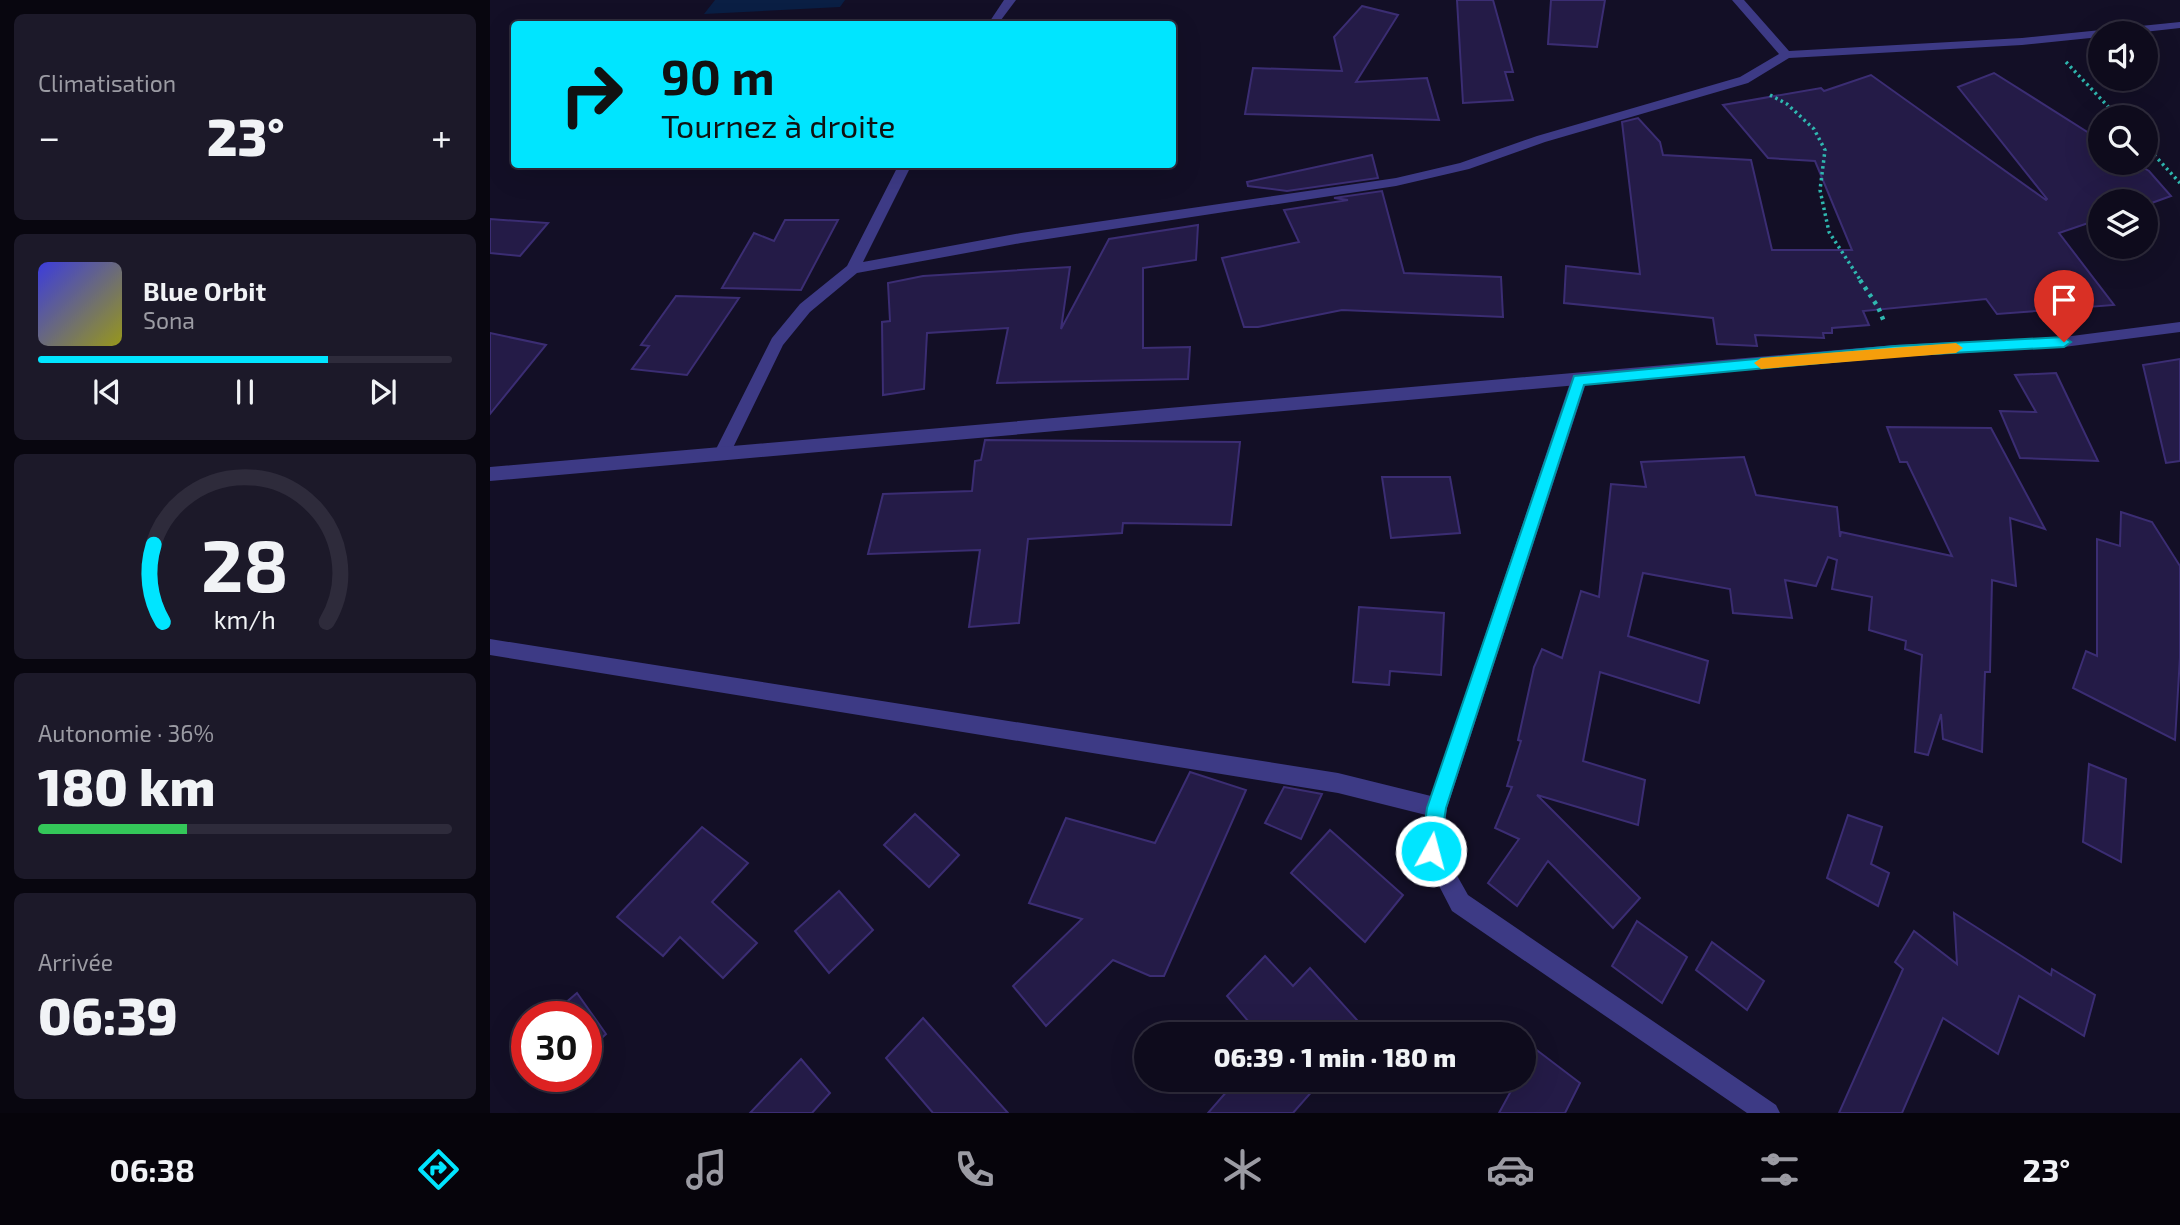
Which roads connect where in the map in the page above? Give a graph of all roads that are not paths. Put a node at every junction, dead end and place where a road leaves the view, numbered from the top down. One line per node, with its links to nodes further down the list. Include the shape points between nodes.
1 (1010, 0): 3 (street)
2 (1738, 0): 7 (street)
3 (995, 21)
4 (2180, 25): 5 (street)
5 (2158, 27)
6 (2088, 35): 7 (street)
7 (1786, 55): 9 (street, via 1744,80 1464,166 1396,182 1021,238)
8 (904, 168): 9 (street)
9 (853, 270): 12 (street, via 806,308 777,342)
10 (2180, 327): 11 (street, via 2064,342 1895,351)
11 (1579, 380): 12 (street); 15 (street)
12 (722, 453): 13 (street)
13 (490, 474)
14 (490, 647): 15 (street, via 1338,783)
15 (1437, 808): 16 (street, via 1431,851 1460,903)
16 (1768, 1113)

